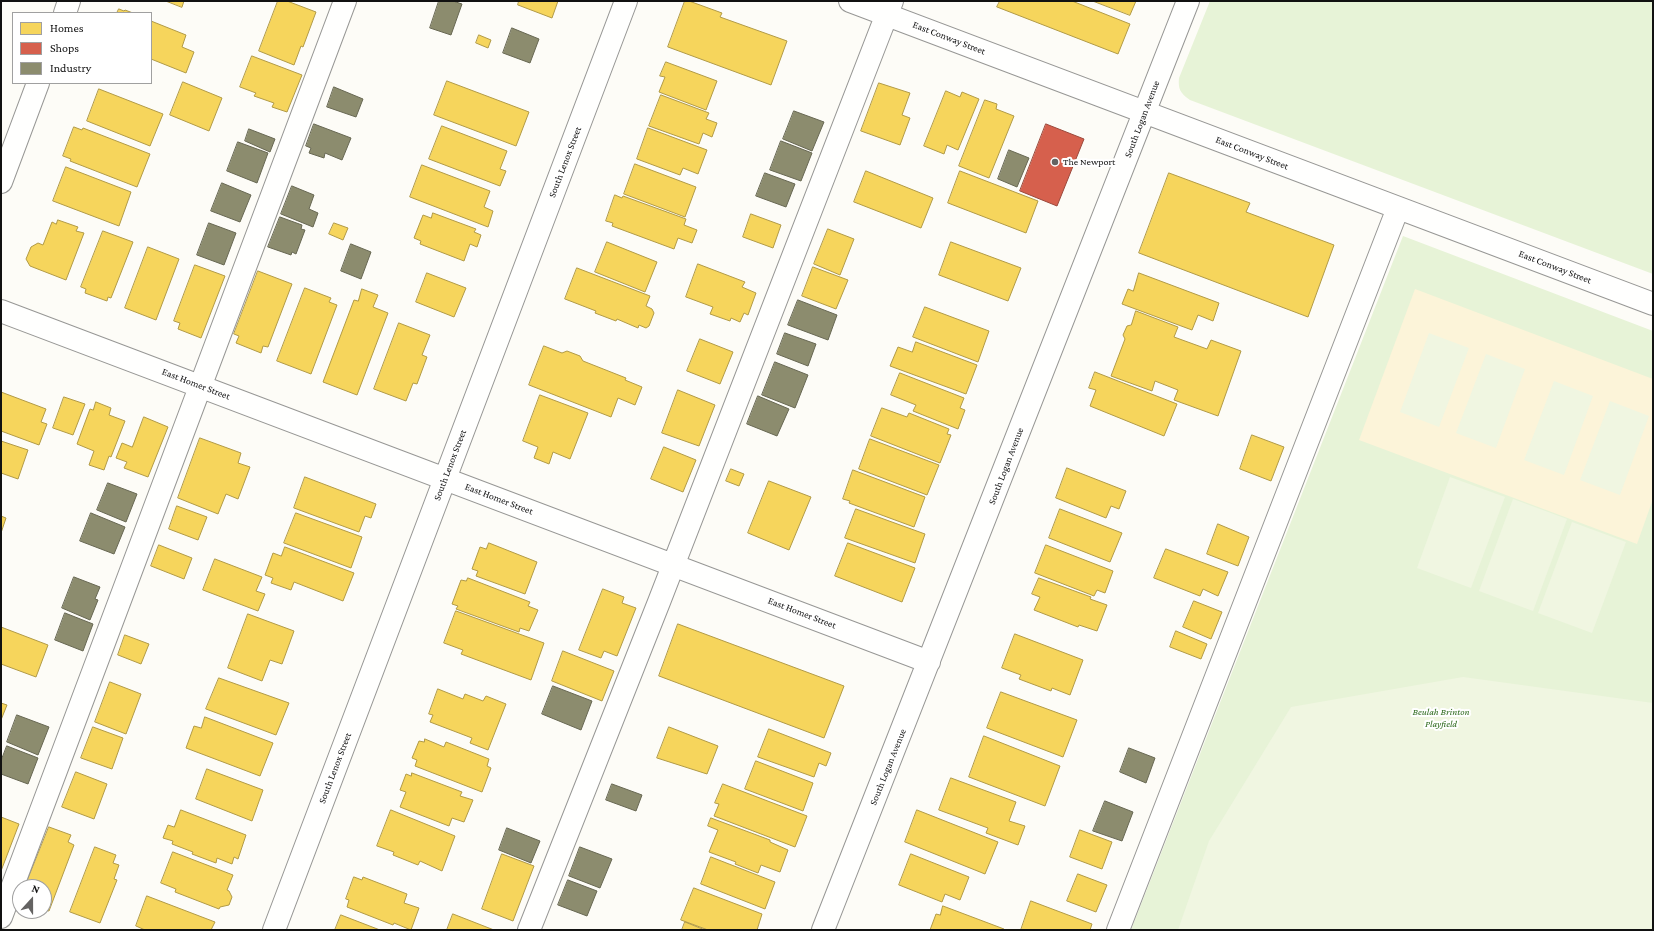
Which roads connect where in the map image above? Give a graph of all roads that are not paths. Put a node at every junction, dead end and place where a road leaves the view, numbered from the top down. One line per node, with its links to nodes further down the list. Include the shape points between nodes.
1 (69, 1): 7 (street)
2 (345, 1): 14 (street)
3 (626, 1): 15 (street, South Lenox Street)
4 (850, 1): 6 (street, East Conway Street)
5 (1188, 1): 9 (street, South Logan Avenue)
6 (889, 8): 9 (street, East Conway Street); 16 (street)
7 (65, 12)
8 (38, 84): 10 (street)
9 (1145, 112): 11 (street, East Conway Street); 17 (street, South Logan Avenue)
10 (1, 182)
11 (1398, 208): 12 (street, East Conway Street); 22 (street)
12 (1653, 304)
13 (1, 311): 14 (street, East Homer Street)
14 (200, 386): 15 (street, East Homer Street); 18 (street)
15 (445, 479): 16 (street, East Homer Street); 19 (street, South Lenox Street)
16 (673, 564): 17 (street, East Homer Street); 20 (street)
17 (929, 662): 21 (street, South Logan Avenue)
18 (1, 917)
19 (274, 930)
20 (529, 930)
21 (824, 930)
22 (1118, 930)

